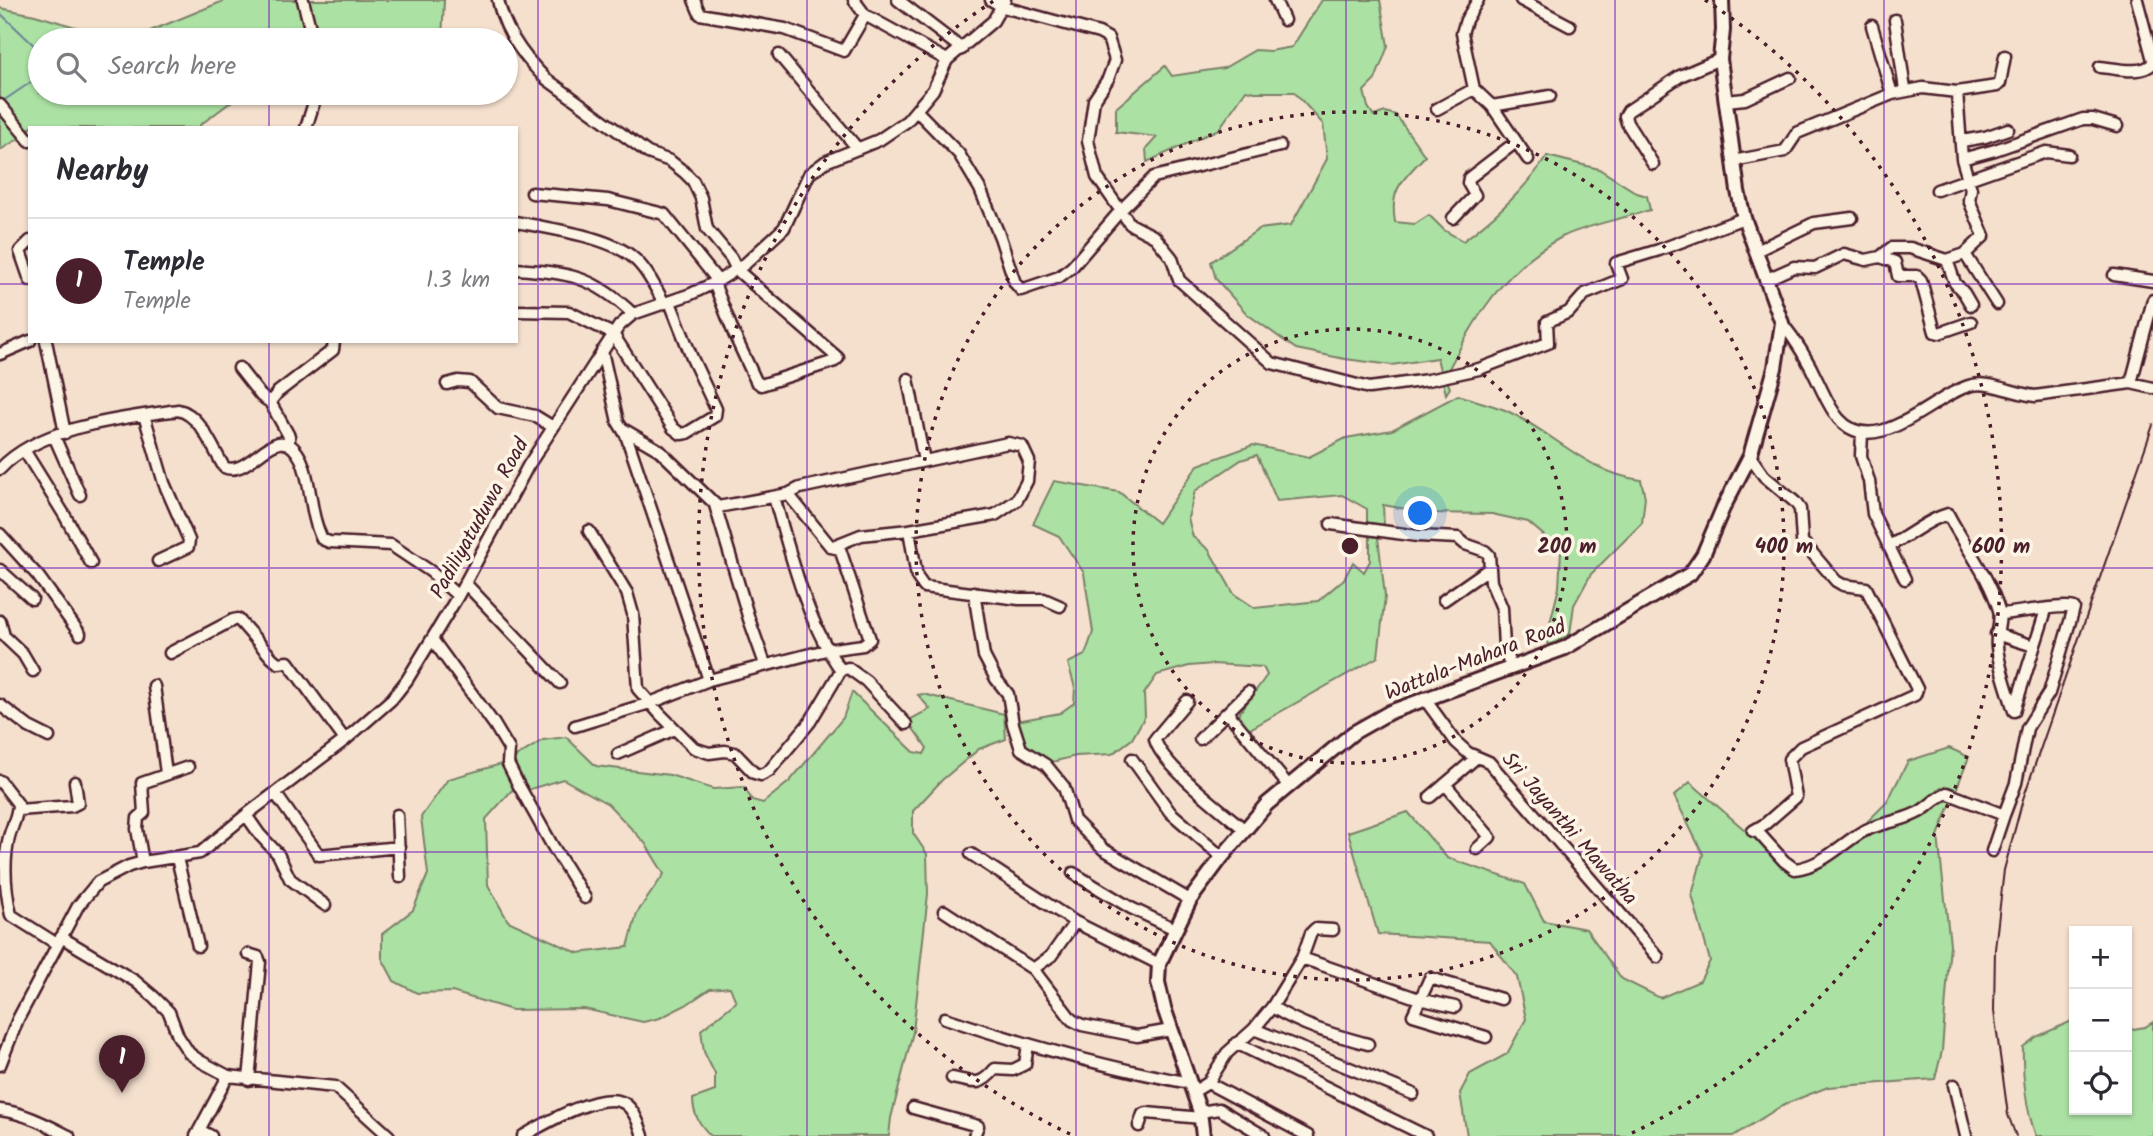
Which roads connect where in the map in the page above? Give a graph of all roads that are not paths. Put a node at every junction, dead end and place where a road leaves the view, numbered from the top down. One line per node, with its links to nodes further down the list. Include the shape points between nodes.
1 (303, 0): 18 (street)
2 (498, 0): 19 (street)
3 (694, 0): 13 (street, via 700,14 785,29 844,51)
4 (854, 0): 13 (street)
5 (898, 0): 21 (street)
6 (992, 0): 12 (street)
7 (1275, 0): 14 (street)
8 (1478, 0): 29 (street, via 1462,33)
9 (1521, 0): 16 (street)
10 (1722, 0): 24 (main road, Wattala-Mahara Road)
11 (2137, 0): 26 (street)
12 (1004, 4): 21 (street, Padiliyatuduwa Road, via 993,21); 56 (street, via 1108,38 1115,60 1094,100 1088,141 1097,177)
13 (865, 15): 25 (street)
14 (1284, 20)
15 (1895, 20): 30 (street)
16 (1570, 26)
17 (1872, 26): 32 (street)
18 (310, 28)
19 (509, 28)
20 (518, 44): 67 (street, via 545,78 693,181 707,229)
21 (962, 48): 25 (street, Padiliyatuduwa Road)
22 (779, 55): 47 (street)
23 (2005, 57): 31 (street, via 1997,86)
24 (1720, 59): 34 (main road, Wattala-Mahara Road); 52 (street, via 1681,76 1628,111 1627,123)
25 (947, 60): 39 (street, Padiliyatuduwa Road, via 933,90)
26 (2153, 62): 27 (street, via 2142,70)
27 (2100, 67)
28 (1790, 78): 34 (street, via 1745,99)
29 (1474, 89): 37 (street); 38 (street)
30 (1905, 90): 31 (street); 32 (street)
31 (1957, 93): 44 (street)
32 (1892, 94): 51 (street, via 1797,134 1785,151)
33 (1550, 96): 37 (street)
34 (1726, 101): 51 (main road, Wattala-Mahara Road)
35 (0, 105): 43 (street)
36 (313, 105): 40 (street)
37 (1492, 106): 45 (street)
38 (1437, 109)
39 (916, 110): 47 (street, Padiliyatuduwa Road, via 879,140); 56 (street, via 959,154 980,189 1021,290 1059,277 1072,267)
40 (307, 126)
41 (2117, 126): 50 (street, via 2082,119)
42 (2008, 128): 44 (street)
43 (28, 139)
44 (1962, 141): 50 (street)
45 (1516, 142): 49 (street); 57 (street, via 1469,178 1475,195)
46 (1280, 146): 56 (street, via 1154,177)
47 (858, 149): 67 (street, Padiliyatuduwa Road, via 809,174 784,228)
48 (2069, 155): 53 (street, via 2046,152)
49 (1528, 159)
50 (1962, 159): 53 (street)
51 (1733, 161): 58 (main road, Wattala-Mahara Road)
52 (1653, 164)
53 (1966, 178): 54 (street); 63 (street, via 1969,200 1984,236)
54 (1937, 190)
55 (533, 193): 72 (street, via 608,200 664,214)
56 (1121, 210): 58 (street, via 1130,224 1155,237 1172,258 1180,281 1272,363 1369,388 1479,369 1548,344 1547,322 1569,312 1585,294 1622,279 1616,263)
57 (1453, 218)
58 (1744, 218): 62 (main road, Wattala-Mahara Road)
59 (1852, 218): 62 (street, via 1814,223)
60 (518, 222): 74 (street, via 602,241 630,255)
61 (28, 243): 68 (street, via 20,251)
62 (1756, 251): 70 (main road, Wattala-Mahara Road)
63 (1965, 254): 65 (street); 75 (street)
64 (1880, 257): 65 (street, via 1891,248 1910,248); 70 (street, via 1866,260 1844,254 1815,268 1794,267); 79 (street, via 1895,262 1898,276 1921,280 1935,332)
65 (1947, 260): 76 (street, via 1955,283)
66 (518, 269): 78 (street, via 576,276 598,285)
67 (737, 270): 72 (street, Padiliyatuduwa Road); 72 (street, via 838,358 761,385 734,334)
68 (28, 274)
69 (2114, 275): 71 (street)
70 (1767, 279): 80 (main road, Wattala-Mahara Road)
71 (2153, 281)
72 (716, 282): 74 (street, Padiliyatuduwa Road)
73 (2153, 300): 89 (street)
74 (667, 303): 78 (street, Padiliyatuduwa Road); 81 (street, via 716,409 715,416 687,433 673,428)
75 (1997, 304)
76 (1971, 305)
77 (518, 311): 81 (street, via 569,312)
78 (633, 314): 81 (street, Padiliyatuduwa Road)
79 (1972, 322)
80 (1782, 323): 97 (street, via 1800,346 1836,417 1848,429); 101 (main road, Wattala-Mahara Road, via 1775,368)
81 (612, 334): 85 (street, Padiliyatuduwa Road)
82 (28, 342): 86 (street)
83 (46, 343): 96 (street)
84 (334, 343): 92 (street, via 333,350)
85 (602, 351): 94 (street, Padiliyatuduwa Road); 95 (street)
86 (0, 354)
87 (239, 368): 92 (street)
88 (908, 379): 102 (street)
89 (2130, 383): 91 (street); 97 (street, via 2035,396 1974,384 1951,392 1906,422)
90 (447, 384): 94 (street, via 470,382 498,408 535,416)
91 (2153, 388)
92 (270, 402): 99 (street)
93 (144, 415): 96 (street); 99 (street, via 191,414 229,470 272,445); 114 (street, via 164,483 189,540 188,547)
94 (553, 427): 119 (street, Padiliyatuduwa Road)
95 (623, 429): 107 (street, via 659,450); 138 (street)
96 (65, 433): 98 (street)
97 (1862, 433): 112 (street, via 1861,456 1872,514)
98 (54, 436): 100 (street); 105 (street)
99 (289, 444): 121 (street, via 302,461 321,539 391,545)
100 (24, 450): 103 (street); 115 (street)
101 (1750, 456): 135 (main road, Wattala-Mahara Road, via 1690,575 1565,648); 167 (street, via 1764,476 1800,509 1802,541 1836,581 1866,588 1917,689 1914,695 1801,747 1789,759 1796,797 1754,831 1795,869 1817,862 1863,832 1918,813 1935,797 1947,793)
102 (924, 461): 104 (street); 109 (street, via 1008,443 1022,446 1029,461 1027,481 1017,500 995,515)
103 (1, 465)
104 (788, 494): 106 (street); 113 (street)
105 (80, 495)
106 (774, 497): 107 (street); 132 (street)
107 (716, 505): 134 (street)
108 (1331, 524): 116 (street, via 1458,538 1485,551)
109 (909, 530): 113 (street, via 861,535); 120 (street, via 917,577 924,587)
110 (589, 531): 144 (street, via 627,593 633,614 638,689)
111 (0, 534): 128 (street)
112 (1888, 546): 118 (street); 126 (street, via 1948,514 1987,577)
113 (831, 547): 132 (street, via 840,549 870,639 863,645)
114 (158, 561)
115 (90, 563)
116 (1490, 568): 123 (street); 135 (street)
117 (0, 570): 122 (street)
118 (1905, 579)
119 (465, 583): 121 (street, Padiliyatuduwa Road); 139 (street)
120 (974, 592): 124 (street, via 1044,599); 180 (street, via 984,656 1008,694 1021,748 1046,765 1064,787 1073,820 1103,849)
121 (458, 596): 130 (street, Padiliyatuduwa Road)
122 (32, 599)
123 (1444, 600)
124 (1060, 606)
125 (2046, 610): 126 (street); 131 (street); 167 (street, via 2074,608 2049,693 2027,728)
126 (2001, 614): 129 (street)
127 (0, 621): 137 (street, via 4,636)
128 (80, 634)
129 (1996, 634): 131 (street); 131 (street, via 2014,711)
130 (432, 639): 152 (street, Padiliyatuduwa Road, via 392,699); 179 (street, via 509,749 508,764 518,785)
131 (2034, 646)
132 (827, 650): 134 (street); 136 (street)
133 (170, 653): 152 (street, via 238,619 272,658 288,662)
134 (765, 664): 138 (street)
135 (1511, 667): 142 (main road, Wattala-Mahara Road)
136 (841, 670): 147 (street, via 848,668 866,681); 149 (street, via 810,722 761,775 734,753 694,748)
137 (33, 671)
138 (709, 680): 144 (street)
139 (560, 683)
140 (154, 686): 157 (street)
141 (1248, 692): 146 (street)
142 (1424, 698): 154 (street, Sri Jayanthi Mawatha, via 1456,742); 160 (main road, Wattala-Mahara Road, via 1353,733)
143 (1187, 701): 168 (street, via 1155,740 1156,745 1175,769)
144 (650, 703): 148 (street); 149 (street)
145 (0, 705): 150 (street)
146 (1228, 713): 151 (street); 160 (street)
147 (906, 724)
148 (575, 726)
149 (675, 729): 153 (street)
150 (49, 737)
151 (1200, 739)
152 (345, 740): 162 (street, Padiliyatuduwa Road)
153 (618, 754)
154 (1477, 757): 161 (street); 190 (street, Sri Jayanthi Mawatha, via 1489,762)
155 (1132, 759): 173 (street, via 1170,812)
156 (188, 767): 157 (street)
157 (166, 773): 175 (street, via 142,783 144,813 137,829)
158 (0, 781): 164 (street, via 19,804)
159 (75, 782): 164 (street, via 78,803 72,806)
160 (1288, 785): 168 (main road, Wattala-Mahara Road)
161 (1445, 785): 163 (street); 170 (street, via 1490,837)
162 (275, 793): 166 (street, Padiliyatuduwa Road); 169 (street, via 319,855)
163 (1430, 797)
164 (18, 810): 178 (street, via 9,839)
165 (397, 814): 169 (street)
166 (246, 815): 174 (street, Padiliyatuduwa Road, via 200,853); 181 (street, via 278,854 290,879)
167 (2004, 815): 171 (street)
168 (1245, 830): 173 (main road, Wattala-Mahara Road)
169 (399, 847): 177 (street)
170 (1477, 849)
171 (1992, 851)
172 (971, 854): 184 (street)
173 (1223, 857): 180 (main road, Wattala-Mahara Road)
174 (177, 858): 175 (street, Padiliyatuduwa Road); 188 (street)
175 (143, 862): 187 (street, Padiliyatuduwa Road, via 98,882)
176 (1073, 873): 185 (street)
177 (400, 877)
178 (3, 893): 182 (street)
179 (585, 898)
180 (1190, 900): 185 (main road, Wattala-Mahara Road)
181 (325, 905)
182 (5, 909): 187 (street)
183 (944, 911): 193 (street)
184 (1076, 922): 192 (street); 193 (street, via 1051,956)
185 (1175, 929): 192 (main road, Wattala-Mahara Road)
186 (1333, 930): 191 (street, via 1315,929)
187 (59, 941): 205 (street, Padiliyatuduwa Road, via 18,1019); 206 (street, via 135,981 169,1012 189,1053)
188 (198, 946)
189 (248, 954): 208 (street, via 260,962)
190 (1658, 957)
191 (1301, 958): 194 (street); 196 (street)
192 (1159, 964): 200 (main road, via 1158,982)
193 (1033, 970): 200 (street, via 1072,1020 1082,1025 1138,1036)
194 (1419, 999): 195 (street, via 1430,978); 197 (street); 201 (street, via 1413,1015)
195 (1501, 999)
196 (1272, 1007): 199 (street); 203 (street, via 1327,1033)
197 (1455, 1007)
198 (945, 1018): 204 (street)
199 (1254, 1029): 202 (street); 212 (street)
200 (1171, 1030): 211 (main road)
201 (1486, 1037)
202 (1236, 1043): 209 (street); 227 (street)
203 (1368, 1044)
204 (1028, 1045): 207 (street, via 1025,1065 995,1069 980,1083); 211 (street)
205 (0, 1065)
206 (228, 1076): 208 (street); 217 (street)
207 (952, 1078)
208 (249, 1080): 220 (street, via 335,1087)
209 (1209, 1083): 211 (street); 226 (street)
210 (1954, 1085): 228 (street)
211 (1192, 1087): 215 (main road)
212 (1413, 1094)
213 (914, 1108): 223 (street, via 978,1126)
214 (0, 1110): 218 (street)
215 (1200, 1115): 216 (street, via 1147,1113); 224 (main road); 225 (street, via 1219,1109)
216 (1139, 1126)
217 (198, 1133): 219 (street)
218 (69, 1136)
219 (211, 1136)
220 (389, 1136)
221 (523, 1136): 222 (street, via 561,1114 615,1100 629,1107)
222 (643, 1136)
223 (974, 1136)
224 (1203, 1136)
225 (1264, 1136)
226 (1308, 1136)
227 (1426, 1136)
228 (1966, 1136)

